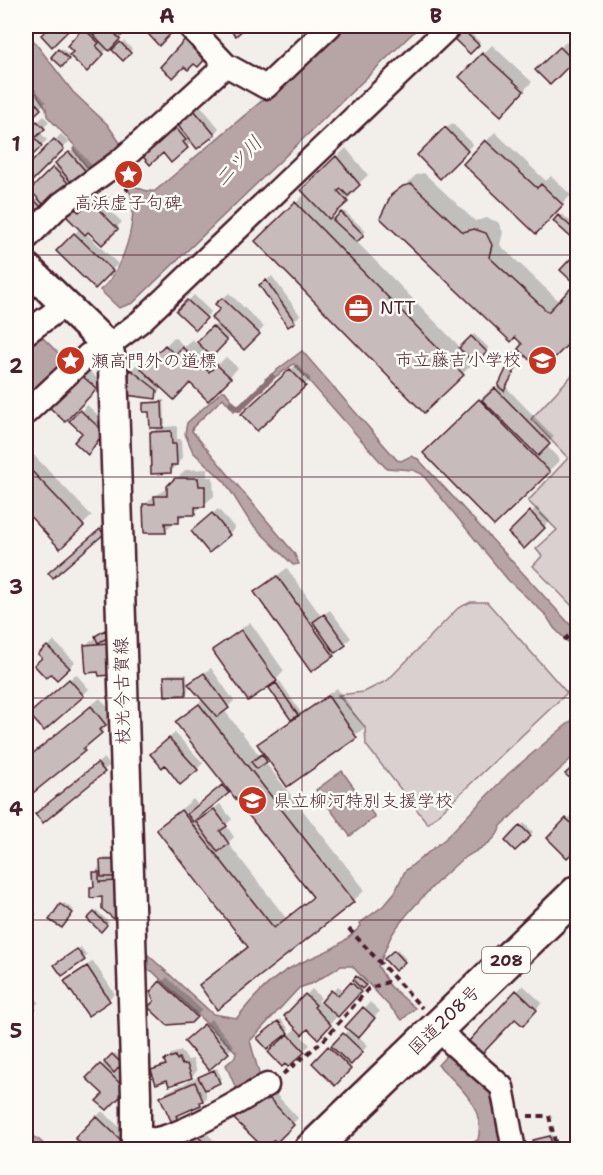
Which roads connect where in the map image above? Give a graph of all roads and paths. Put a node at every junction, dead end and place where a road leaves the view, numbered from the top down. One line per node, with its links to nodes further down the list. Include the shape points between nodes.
1 (189, 26): 4 (street)
2 (330, 26): 4 (street, via 266,87)
3 (450, 26): 9 (street, via 141,321)
4 (226, 65): 5 (street, via 113,167 61,204)
5 (26, 239)
6 (26, 267): 7 (main road)
7 (63, 306): 8 (street); 9 (main road)
8 (26, 333)
9 (108, 346): 10 (street, via 88,355); 19 (main road, 枝光今古賀線, via 113,367)
10 (26, 413)
11 (577, 629): 12 (path)
12 (564, 640)
13 (578, 892): 16 (highway, 国道208号 / 208)
14 (349, 929): 15 (path)
15 (391, 980): 16 (path); 17 (path, via 368,989 324,1040)
16 (429, 1027): 18 (street, via 502,1087); 20 (highway, 国道208号 / 208)
17 (267, 1084): 19 (street, via 174,1132)
18 (510, 1118): 21 (street); 22 (path, via 549,1116)
19 (136, 1143)
20 (311, 1149)
21 (514, 1149)
22 (557, 1149)

